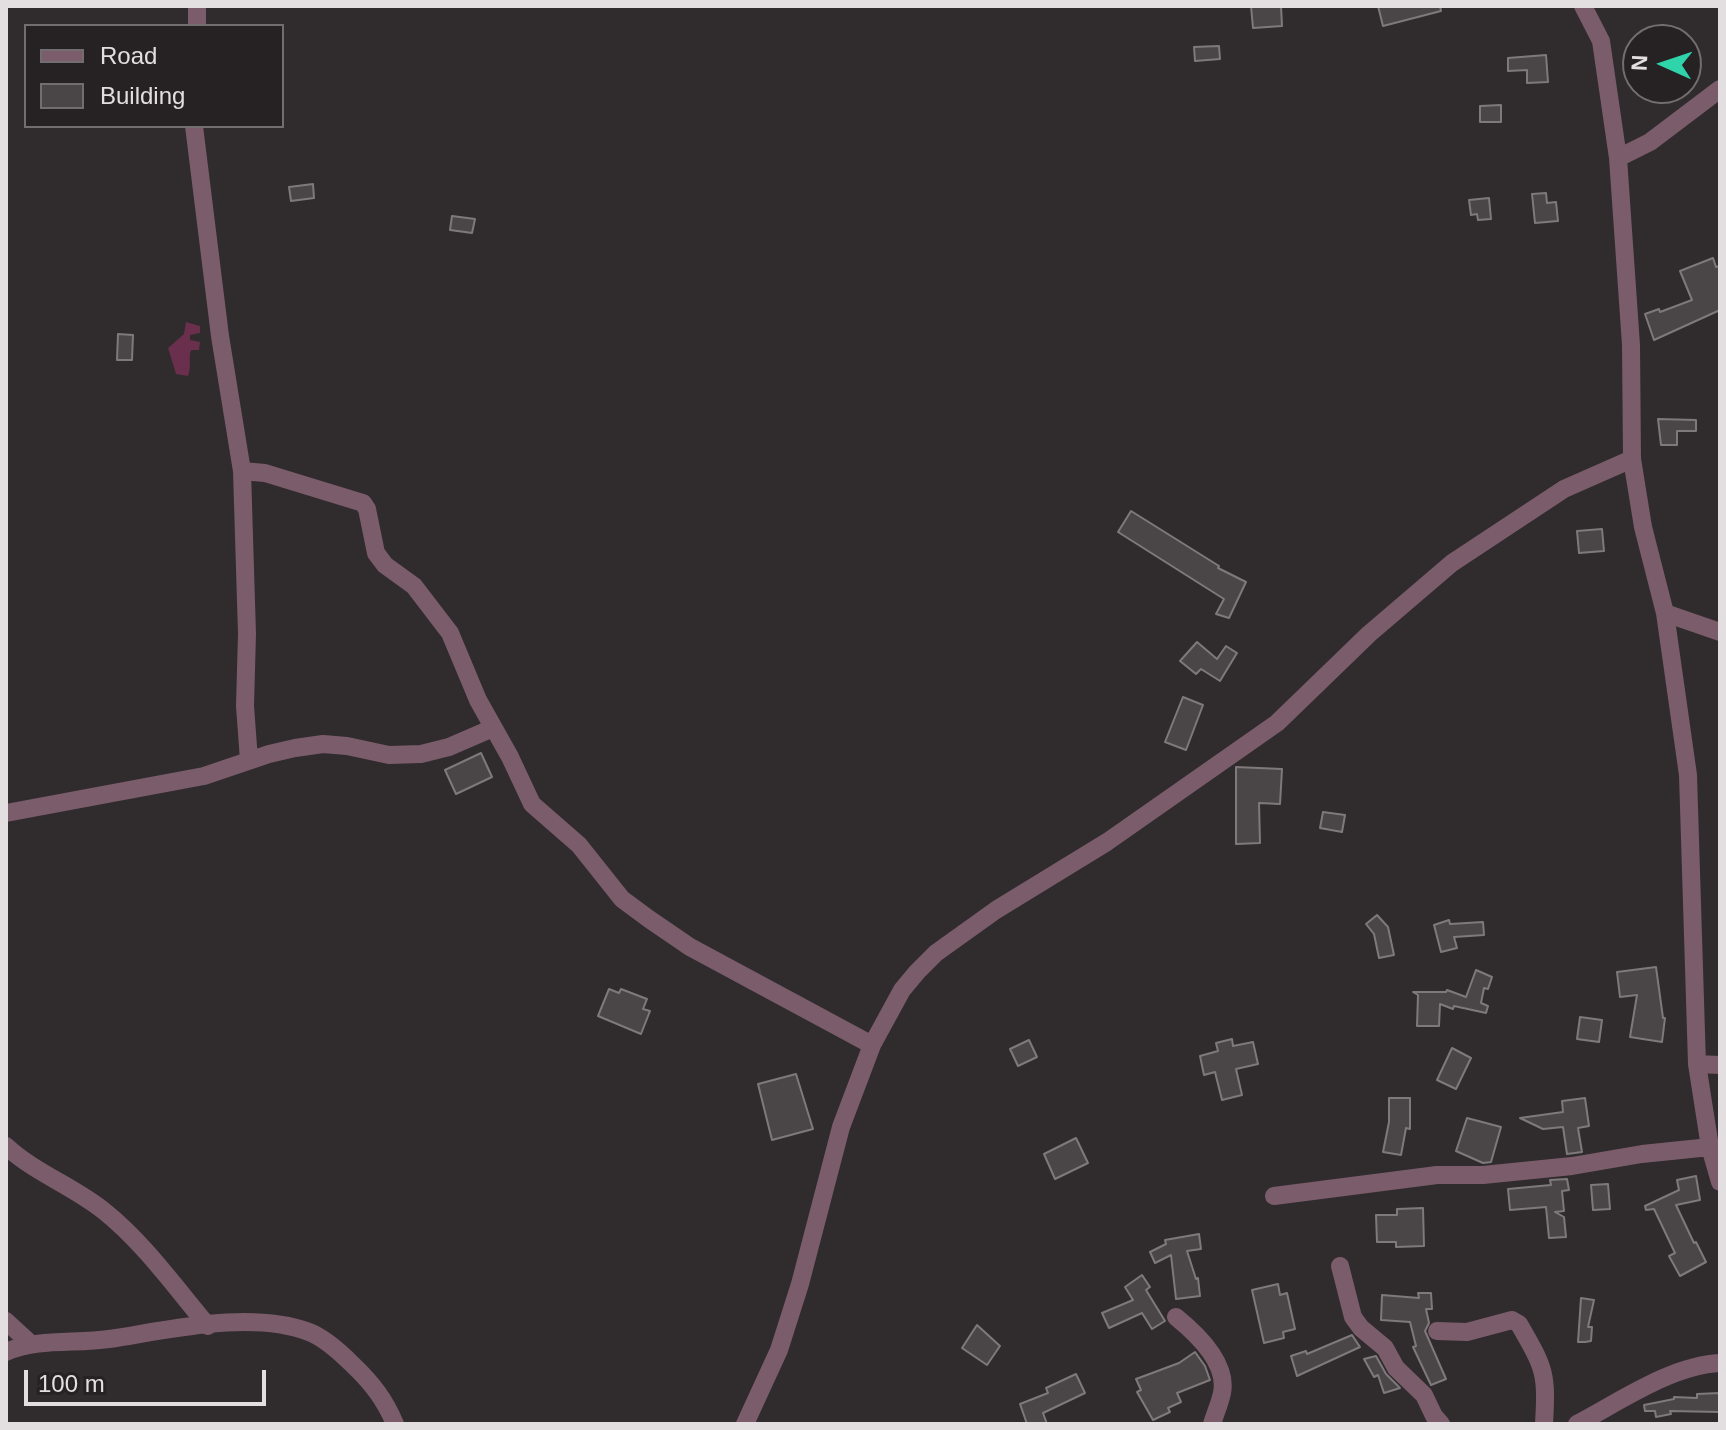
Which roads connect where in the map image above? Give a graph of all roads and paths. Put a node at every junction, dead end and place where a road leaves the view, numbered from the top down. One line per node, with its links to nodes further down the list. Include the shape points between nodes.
1 (1583, 6): 3 (street)
2 (1600, 6): 3 (street)
3 (1601, 41): 6 (street)
4 (1720, 89): 6 (street, via 1650,142)
5 (194, 128): 8 (street)
6 (1618, 158): 7 (street, via 1631,345)
7 (1632, 459): 9 (street); 14 (street, via 1564,489 1452,563 1277,723 1183,792 936,953 902,990)
8 (242, 471): 11 (street, via 363,503 376,553 414,586 450,633); 12 (street)
9 (1665, 613): 10 (street); 15 (street, via 1688,775)
10 (1720, 632)
11 (493, 728): 12 (street, via 421,754 389,755 323,744); 14 (street, via 532,804 579,845 622,899 690,947)
12 (249, 760): 13 (street, via 204,776)
13 (6, 813)
14 (872, 1045): 30 (street, via 841,1127 779,1350)
15 (1697, 1064): 16 (street); 18 (street)
16 (1720, 1065)
17 (6, 1146): 24 (street, via 76,1190 124,1229)
18 (1710, 1147): 19 (street); 20 (street)
19 (1720, 1182)
20 (1274, 1196)
21 (1340, 1266): 32 (street, via 1353,1317 1424,1395)
22 (1176, 1317): 31 (street, via 1195,1333 1221,1370 1222,1395)
23 (6, 1321): 26 (street)
24 (208, 1326): 26 (street, via 91,1342); 29 (street, via 255,1322 312,1332 368,1379)
25 (1437, 1331): 33 (street, via 1467,1332 1512,1320 1519,1324 1544,1371)
26 (31, 1344): 27 (street)
27 (6, 1352)
28 (1720, 1363): 34 (street, via 1683,1369)
29 (395, 1424)
30 (745, 1424)
31 (1212, 1424)
32 (1441, 1424)
33 (1544, 1424)
34 (1577, 1424)

